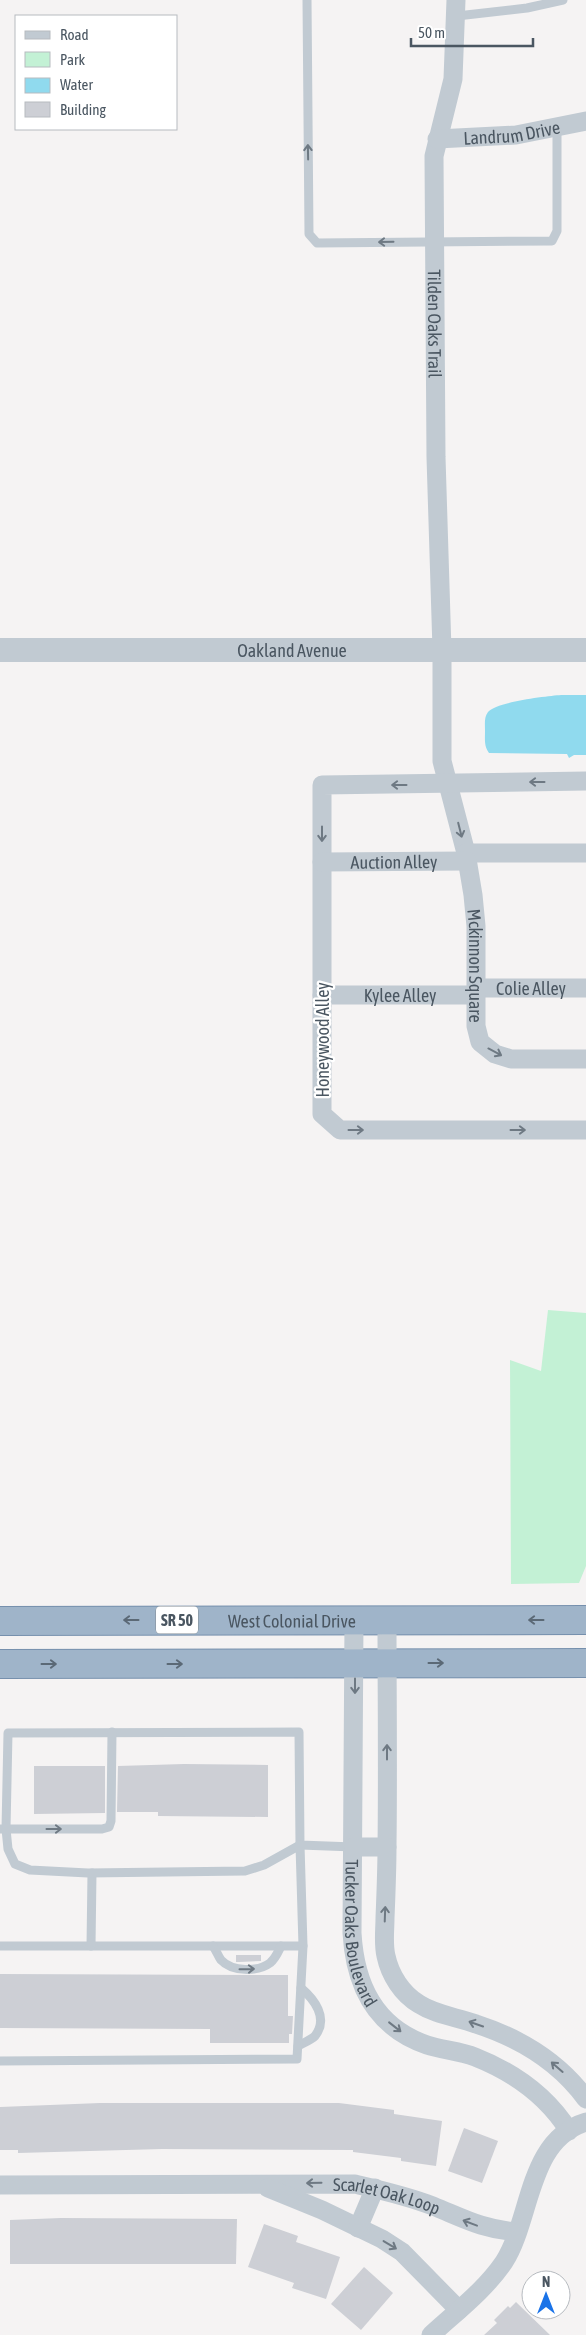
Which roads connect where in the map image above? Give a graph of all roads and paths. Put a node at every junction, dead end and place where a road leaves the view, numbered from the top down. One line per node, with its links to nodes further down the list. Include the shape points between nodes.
1 (307, 0): 7 (lane, one-way to 1, via 317,243 309,234)
2 (563, 0): 3 (lane, via 527,8)
3 (457, 8): 6 (street, Tilden Oaks Trail, via 452,79)
4 (586, 121): 5 (street, Landrum Drive)
5 (557, 126): 6 (street, Landrum Drive, via 516,135); 7 (lane, via 557,231 552,241)
6 (437, 139): 7 (street, Tilden Oaks Trail, via 434,156)
7 (434, 242): 9 (street, Tilden Oaks Trail)
8 (0, 650): 9 (street, Oakland Avenue)
9 (442, 650): 10 (street, Oakland Avenue); 12 (street, Mckinnon Square, via 442,762)
10 (586, 650)
11 (586, 781): 12 (street, one-way to 12)
12 (448, 782): 14 (street, Mckinnon Square, one-way to 14); 15 (street, Honeywood Alley, one-way to 15, via 322,786)
13 (586, 853): 14 (street, Auction Alley)
14 (467, 857): 15 (street, Auction Alley); 17 (street, Mckinnon Square, via 476,926)
15 (322, 862): 18 (street, Honeywood Alley)
16 (586, 988): 17 (street, Colie Alley)
17 (476, 991): 18 (street, Kylee Alley); 19 (street, Mckinnon Square, one-way to 19, via 476,1026 480,1042 495,1054 512,1059)
18 (322, 995): 20 (street, Honeywood Alley, one-way to 20, via 322,1114 340,1130)
19 (586, 1059)
20 (586, 1130)
21 (354, 1620): 22 (highway, West Colonial Drive / SR 50); 24 (highway, West Colonial Drive / SR 50, one-way to 24); 25 (street, Tucker Oaks Boulevard)
22 (387, 1620): 23 (highway, West Colonial Drive / SR 50, one-way to 22); 26 (street, Tucker Oaks Boulevard)
23 (586, 1620)
24 (0, 1621)
25 (355, 1663): 26 (highway); 28 (highway, one-way to 25); 32 (street, Tucker Oaks Boulevard, one-way to 32)
26 (387, 1663): 27 (highway, one-way to 27); 33 (street, Tucker Oaks Boulevard, one-way to 26)
27 (586, 1663)
28 (0, 1664)
29 (112, 1732): 30 (lane, via 8,1733); 30 (lane, one-way to 29, via 102,1829 108,1826 111,1821); 31 (lane, via 299,1732)
30 (3, 1829): 34 (lane, via 15,1864 30,1870)
31 (300, 1845): 32 (lane); 34 (lane, via 264,1865 245,1871); 39 (lane)
32 (354, 1847): 33 (street); 44 (street, Tucker Oaks Boulevard, one-way to 44, via 354,1959 364,1992 376,2010 409,2038 474,2056)
33 (387, 1847): 41 (street, Tucker Oaks Boulevard, one-way to 33, via 417,2004 396,1982 385,1954)
34 (92, 1872): 36 (lane)
35 (0, 1946): 36 (lane)
36 (91, 1946): 37 (lane)
37 (213, 1946): 38 (lane); 38 (lane, one-way to 38, via 222,1960 238,1969 252,1969 272,1962)
38 (281, 1946): 39 (lane)
39 (303, 1946): 40 (lane)
40 (301, 1988): 42 (lane); 42 (lane, via 315,1999 320,2020 314,2037)
41 (521, 2043): 44 (street); 45 (street, Tucker Oaks Boulevard, one-way to 41, via 553,2064)
42 (298, 2046): 43 (lane, via 298,2059)
43 (0, 2061)
44 (506, 2072): 47 (street, Tucker Oaks Boulevard, via 545,2100)
45 (586, 2099)
46 (586, 2122): 47 (street)
47 (569, 2131): 52 (street, via 543,2159)
48 (250, 2184): 49 (street, Scarlet Oak Loop); 50 (street, Scarlet Oak Loop, one-way to 48, via 333,2183); 51 (street, Scarlet Oak Loop, via 295,2198)
49 (0, 2185)
50 (375, 2188): 51 (street); 52 (street, Scarlet Oak Loop, one-way to 50, via 483,2228 433,2206)
51 (358, 2228): 53 (street, Scarlet Oak Loop, one-way to 53, via 402,2252)
52 (518, 2232): 53 (street, via 493,2276)
53 (459, 2310): 54 (street)
54 (431, 2335)

